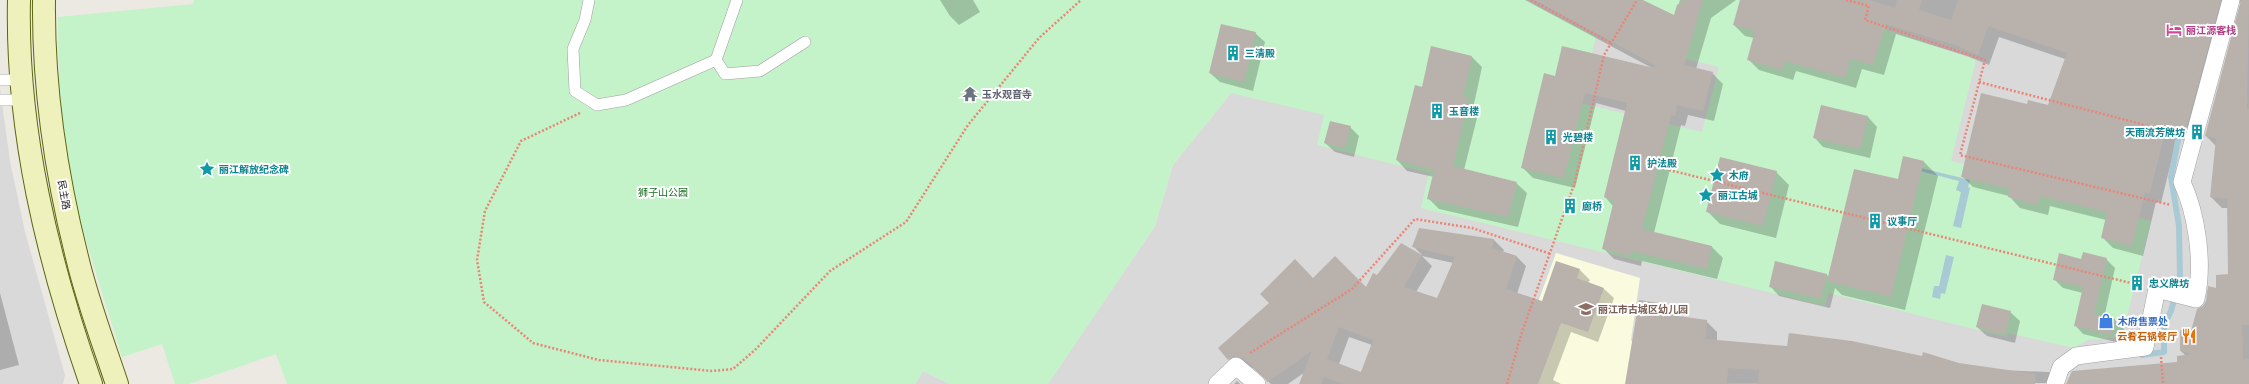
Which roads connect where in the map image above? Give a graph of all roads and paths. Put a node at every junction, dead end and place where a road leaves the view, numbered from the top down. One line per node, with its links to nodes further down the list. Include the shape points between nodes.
1 (19, 0): 15 (main road)
2 (44, 0): 26 (main road, 民主路, via 47,71 66,208 77,258)
3 (589, 0): 17 (lane, via 585,20 573,49 575,91)
4 (737, 0): 12 (lane)
5 (1081, 0): 17 (path, via 1039,38 968,125 906,222 830,271 755,350 733,369 712,371 599,360 534,343 484,302 477,260 485,211 521,141)
6 (1531, 0): 11 (path)
7 (1636, 0): 11 (path)
8 (1846, 0): 14 (path, via 1869,6 1865,20 1985,60)
9 (2231, 0): 22 (street, via 2182,182 2193,210 2198,239 2198,292 2196,299)
10 (805, 42): 12 (lane, via 760,71 725,74)
11 (1611, 43): 21 (path, via 1604,55 1575,182)
12 (716, 60): 17 (lane, via 626,100)
13 (0, 80): 15 (lane)
14 (1979, 82): 18 (path); 20 (path, via 1960,155)
15 (24, 90): 16 (lane); 25 (main road, via 35,175 53,265)
16 (0, 100)
17 (596, 105)
18 (2174, 132)
19 (1669, 170): 22 (path)
20 (2171, 205)
21 (1551, 254): 24 (path, via 1472,228 1415,219 1352,289 1248,354); 29 (path, via 1521,334)
22 (2162, 290): 30 (street, via 2145,347 2076,356 2061,367)
23 (2161, 358): 31 (path)
24 (1236, 366): 27 (street); 28 (street)
25 (91, 384)
26 (117, 384)
27 (1217, 384)
28 (1257, 384)
29 (1507, 384)
30 (2055, 384)
31 (2163, 384)

